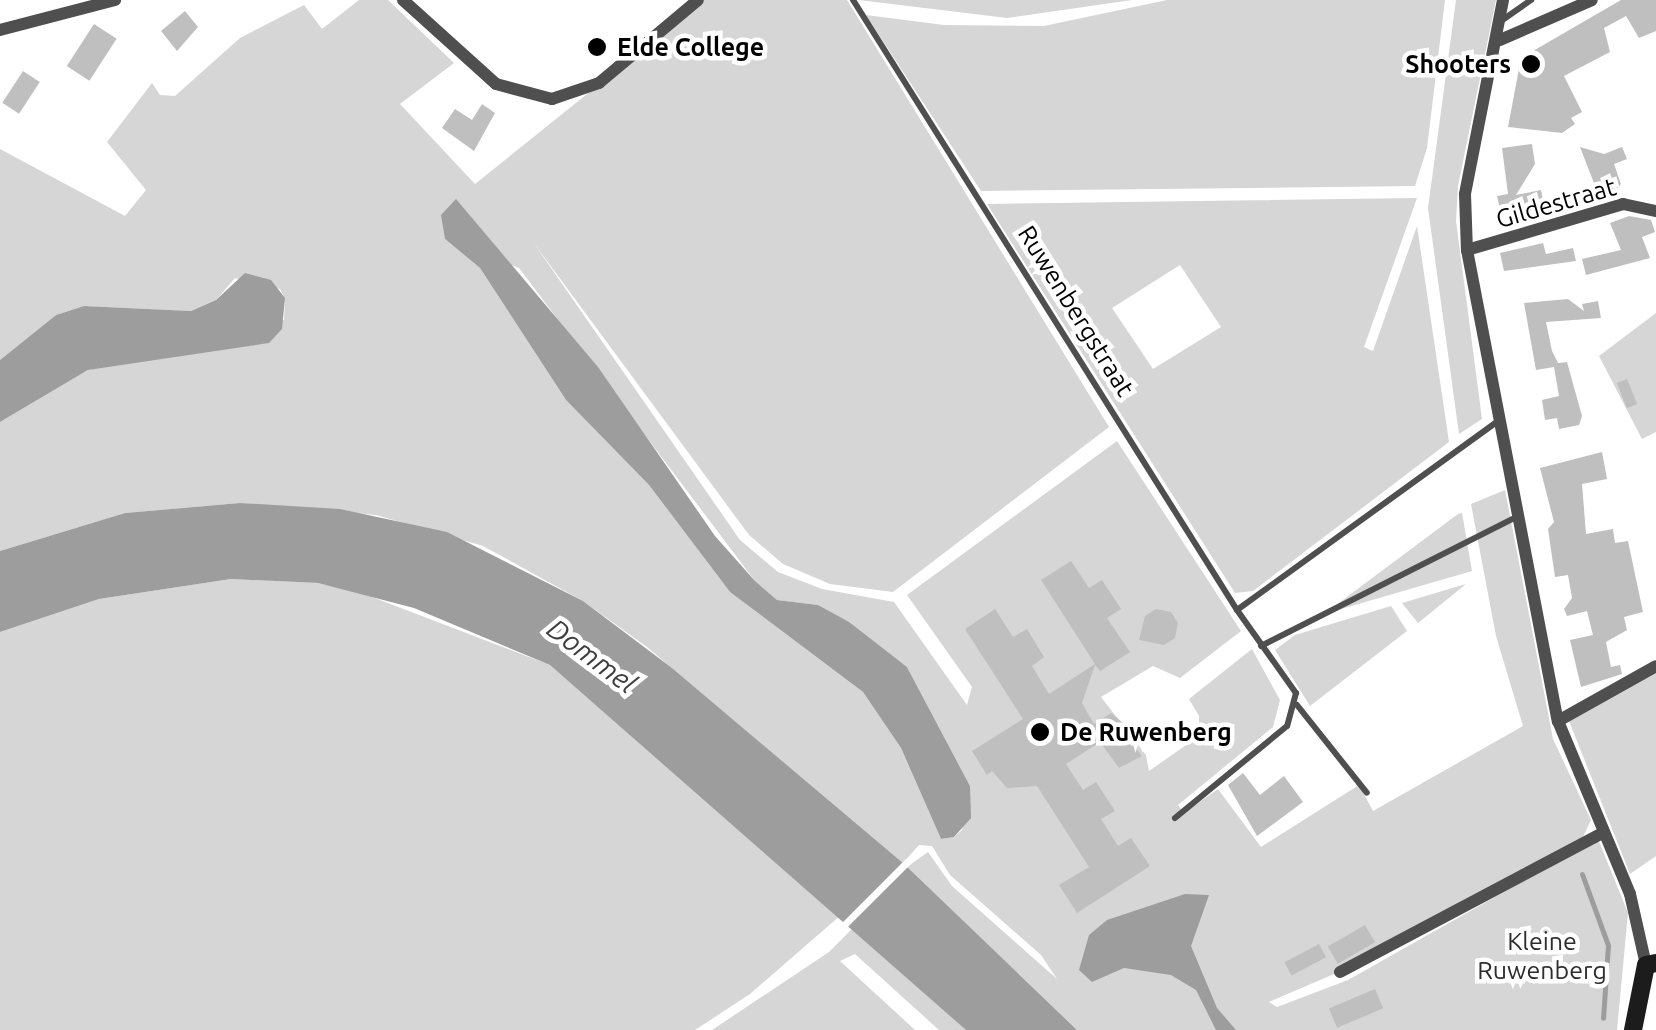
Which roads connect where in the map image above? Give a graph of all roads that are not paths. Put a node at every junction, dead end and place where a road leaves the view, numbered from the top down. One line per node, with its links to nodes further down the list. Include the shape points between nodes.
1 (115, 0): 9 (street)
2 (403, 0): 3 (street, via 496,84 552,99 599,83)
3 (698, 0)
4 (853, 0): 15 (lane, Ruwenbergstraat)
5 (1503, 0): 8 (street)
6 (1530, 0): 8 (lane)
7 (1592, 0): 10 (street)
8 (1501, 21): 10 (street)
9 (0, 30)
10 (1500, 40): 12 (street, via 1464,194)
11 (1656, 211): 12 (street, Gildestraat, via 1623,204)
12 (1468, 250): 13 (street)
13 (1500, 420): 14 (street); 15 (lane)
14 (1518, 516): 16 (lane); 19 (street)
15 (1237, 610): 16 (lane, Ruwenbergstraat)
16 (1261, 646): 18 (lane, Ruwenbergstraat, via 1296,692)
17 (1656, 666): 19 (street)
18 (1297, 705): 20 (lane); 21 (lane, via 1287,726)
19 (1558, 720): 22 (street)
20 (1367, 793)
21 (1175, 818)
22 (1603, 833): 23 (street); 24 (street)
23 (1651, 964): 25 (street)
24 (1340, 972)
25 (1633, 1030)

